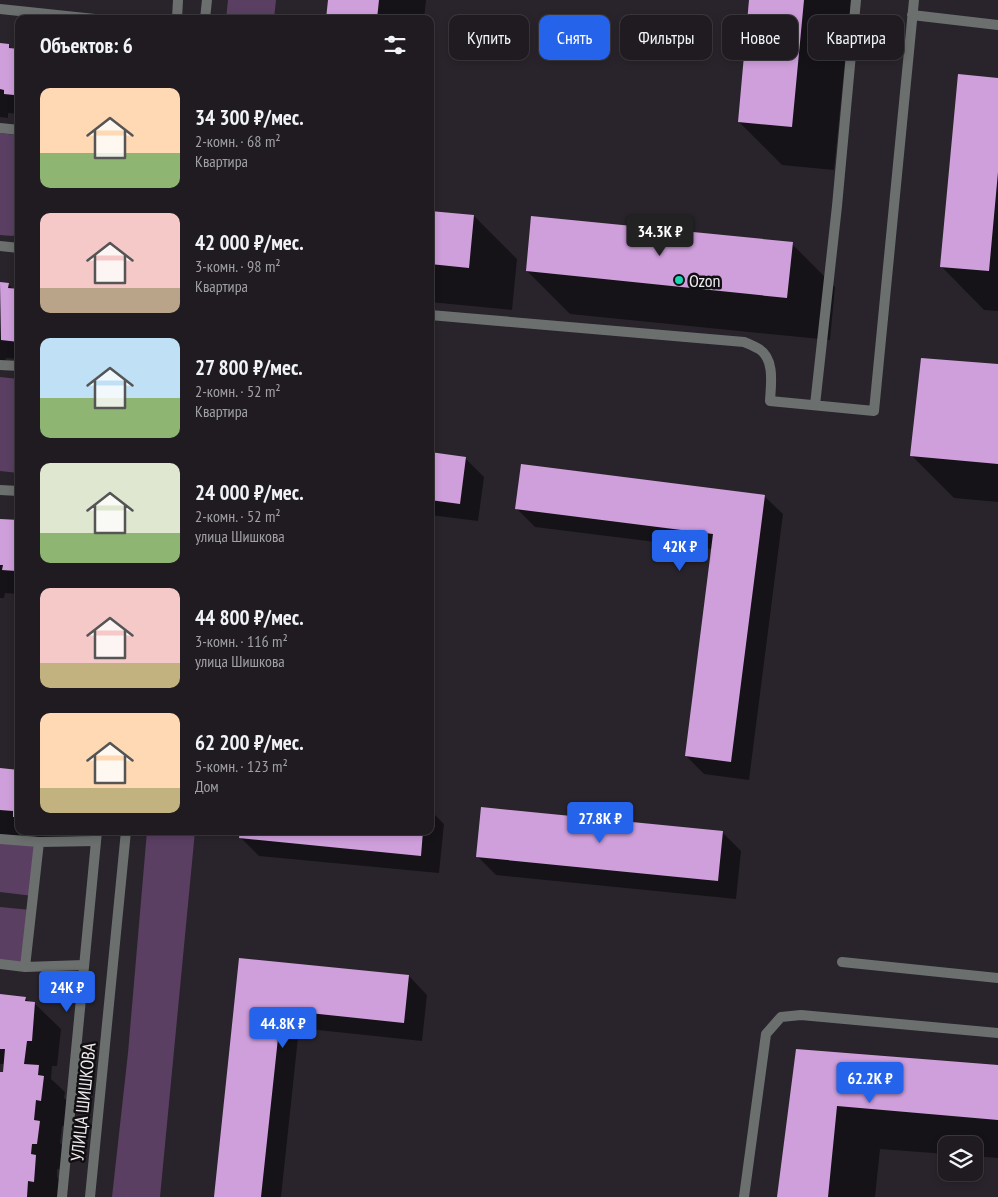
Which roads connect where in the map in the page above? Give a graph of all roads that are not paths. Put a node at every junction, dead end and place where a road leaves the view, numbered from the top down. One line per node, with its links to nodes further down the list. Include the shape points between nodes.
1 (178, 0): 7 (street)
2 (207, 0): 8 (street)
3 (856, 0): 18 (street)
4 (914, 0): 9 (street)
5 (0, 9): 6 (street)
6 (57, 15)
7 (177, 15)
8 (205, 15)
9 (912, 15): 10 (street); 18 (street, via 874,411)
10 (998, 25)
11 (0, 128): 12 (street)
12 (15, 130)
13 (0, 246): 14 (street)
14 (15, 248)
15 (434, 315): 18 (street, via 744,342 760,349 769,362 772,380 770,401)
16 (0, 365): 17 (street)
17 (15, 366)
18 (816, 405)
19 (0, 490): 20 (street)
20 (15, 491)
21 (126, 835): 32 (street, УЛИЦА ШИШКОВА)
22 (97, 836): 24 (street); 27 (street, УЛИЦА ШИШКОВА)
23 (0, 839): 24 (street)
24 (38, 842): 28 (street)
25 (842, 962): 29 (street)
26 (0, 964): 28 (street)
27 (84, 965): 28 (street); 31 (street, УЛИЦА ШИШКОВА)
28 (25, 966)
29 (998, 978)
30 (998, 1033): 33 (street, via 801,1015 780,1017 766,1034)
31 (62, 1197)
32 (90, 1197)
33 (744, 1197)

